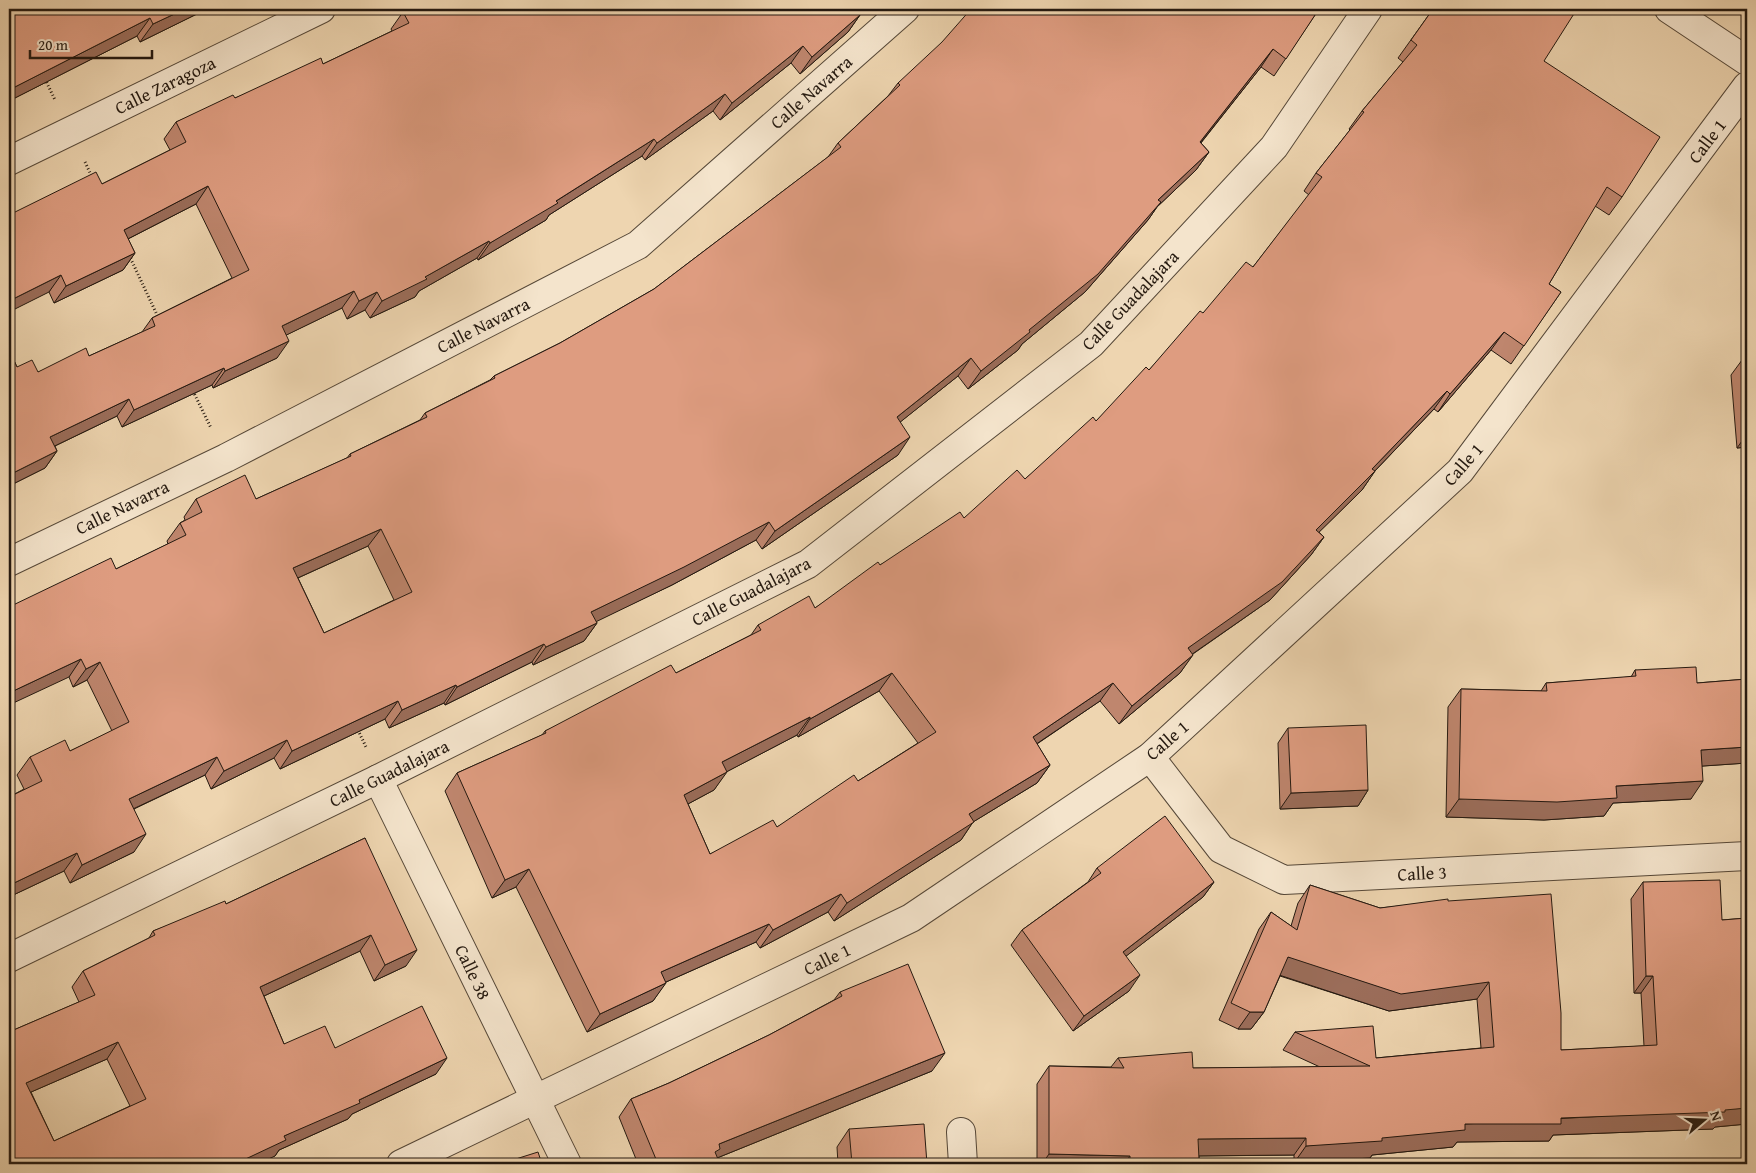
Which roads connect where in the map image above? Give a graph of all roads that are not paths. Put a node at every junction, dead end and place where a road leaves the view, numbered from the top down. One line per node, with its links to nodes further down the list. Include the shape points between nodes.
1 (321, 9): 7 (street, Calle Zaragoza)
2 (905, 9): 8 (street, Calle Navarra, via 638,245 226,458)
3 (1368, 9): 10 (street, Calle Guadalajara, via 1274,147 1091,344 808,564)
4 (1669, 9): 5 (street)
5 (1747, 61)
6 (1747, 86): 9 (street, Calle 1, via 1460,472)
7 (9, 160)
8 (9, 562)
9 (1150, 757): 11 (street, Calle 3, via 1221,849 1284,880); 13 (street, Calle 1, via 911,918)
10 (378, 779): 12 (street, Calle Guadalajara); 13 (street, Calle 38)
11 (1747, 856)
12 (9, 958)
13 (537, 1100): 15 (street, Calle 1); 16 (street, Calle 38)
14 (961, 1132): 17 (street)
15 (401, 1164)
16 (567, 1164)
17 (963, 1164)

